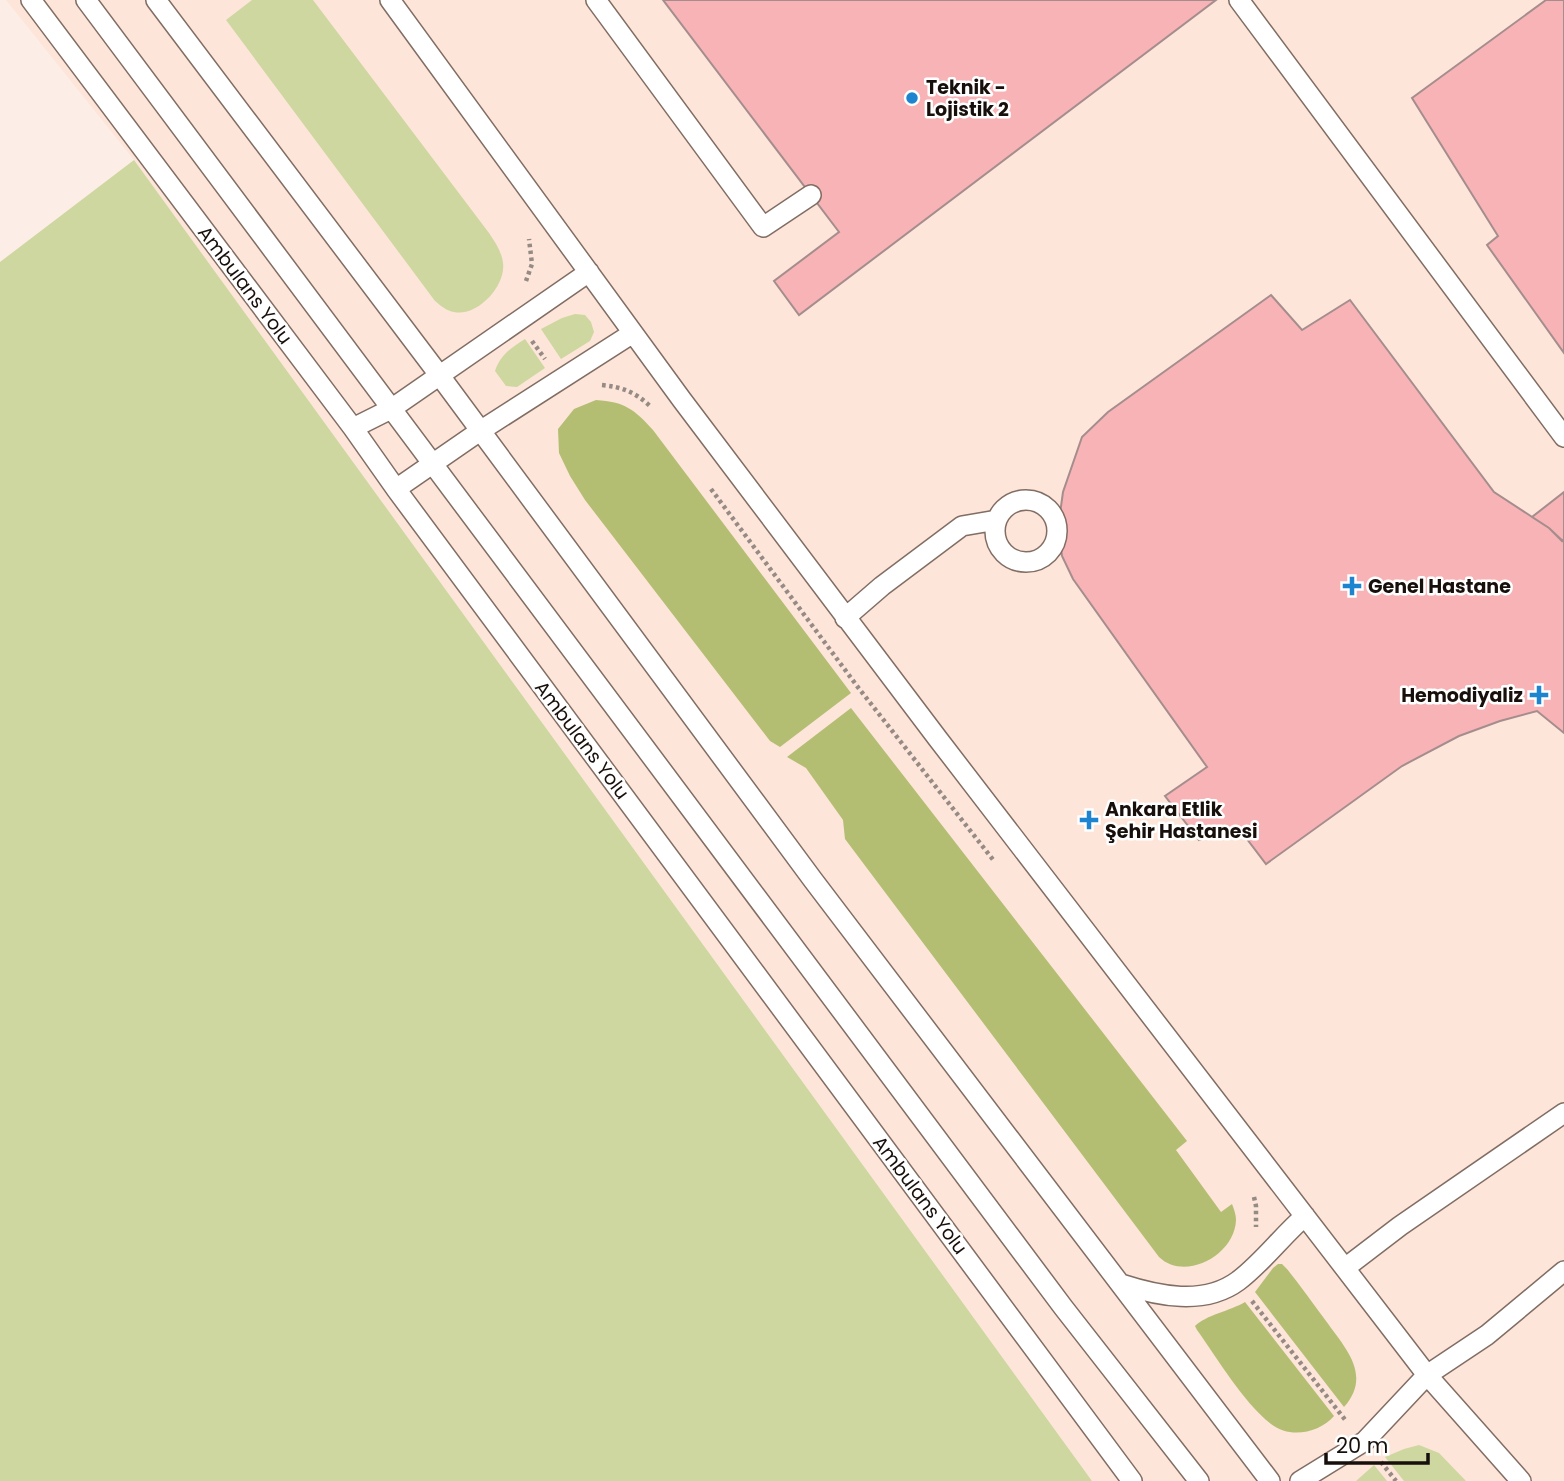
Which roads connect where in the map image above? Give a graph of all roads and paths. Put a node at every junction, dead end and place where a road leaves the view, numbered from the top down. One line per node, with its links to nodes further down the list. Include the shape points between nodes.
1 (31, 0): 18 (lane, Ambulans Yolu)
2 (86, 0): 17 (lane)
3 (156, 0): 13 (lane)
4 (390, 0): 9 (lane)
5 (596, 0): 7 (lane, via 763,227)
6 (1239, 0): 20 (lane)
7 (811, 195)
8 (527, 232): 10 (path, via 532,264)
9 (589, 272): 11 (lane); 12 (lane)
10 (524, 287)
11 (518, 322): 13 (lane); 14 (path)
12 (633, 333): 14 (lane); 25 (lane)
13 (440, 376): 17 (lane); 19 (lane)
14 (561, 380): 19 (lane)
15 (593, 387): 16 (path, via 619,387)
16 (651, 407)
17 (391, 409): 18 (lane); 21 (lane)
18 (353, 428): 23 (lane, Ambulans Yolu)
19 (480, 431): 21 (lane); 34 (lane, via 813,880)
20 (1564, 437)
21 (433, 463): 23 (lane); 38 (lane, via 1046,1284)
22 (709, 485): 26 (path, via 857,686)
23 (396, 489): 37 (lane, Ambulans Yolu)
24 (997, 520): 25 (lane, via 962,526)
25 (845, 618): 29 (lane)
26 (1001, 870)
27 (1564, 1113): 31 (lane)
28 (1253, 1194): 30 (path)
29 (1305, 1216): 31 (lane); 33 (lane)
30 (1253, 1234)
31 (1345, 1268): 35 (lane)
32 (1564, 1271): 35 (lane, via 1487,1335)
33 (1238, 1281): 34 (lane, via 1223,1290 1186,1296 1145,1292); 36 (path)
34 (1121, 1284): 39 (lane)
35 (1427, 1375): 36 (lane); 42 (lane)
36 (1365, 1441): 40 (lane); 41 (path)
37 (1132, 1481)
38 (1199, 1481)
39 (1270, 1481)
40 (1300, 1481)
41 (1396, 1481)
42 (1521, 1481)

